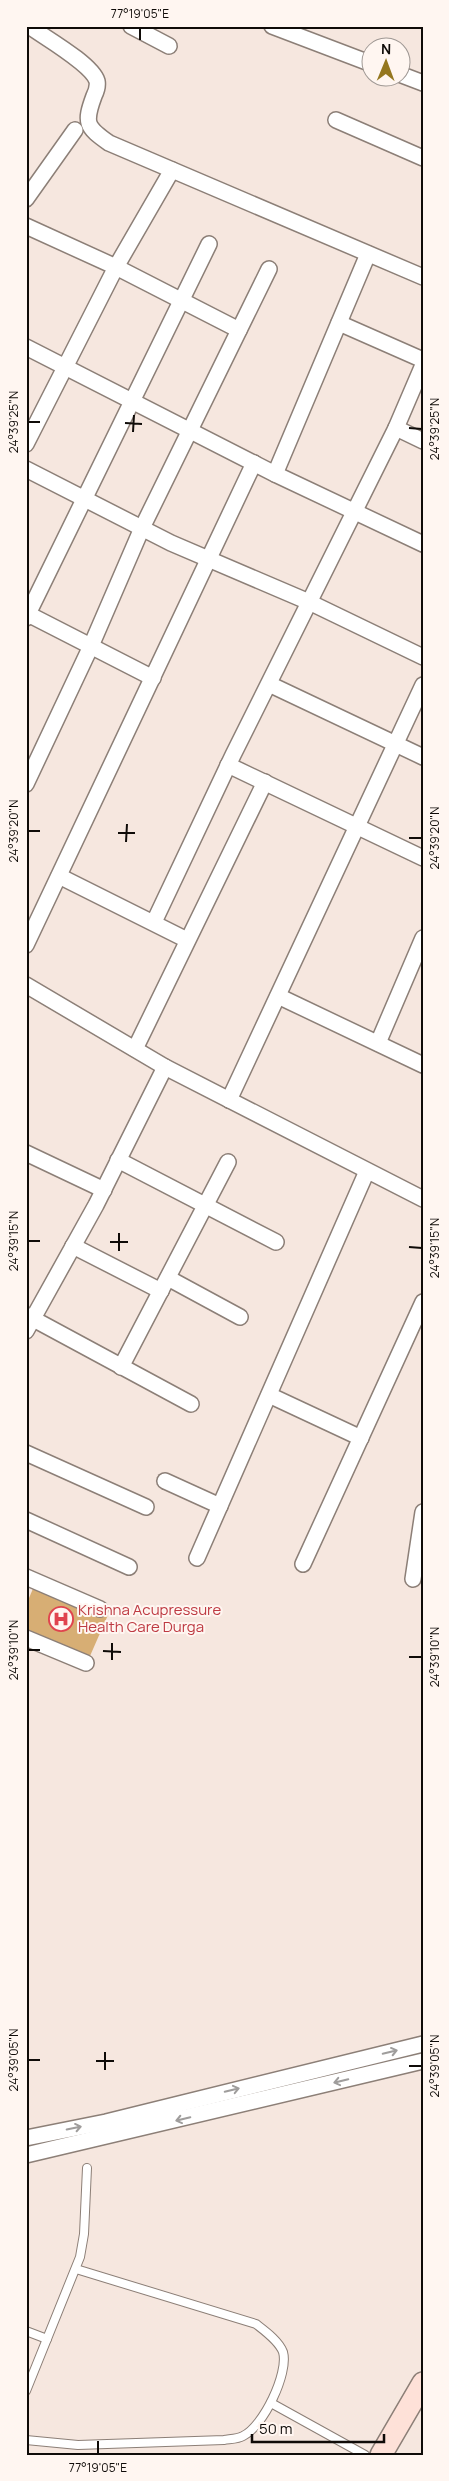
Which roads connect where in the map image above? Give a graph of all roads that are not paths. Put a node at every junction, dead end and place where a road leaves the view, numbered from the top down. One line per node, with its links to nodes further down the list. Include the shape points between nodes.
1 (29, 26): 9 (street, via 89,69 97,82 88,111 91,130 109,143)
2 (131, 26): 4 (street)
3 (272, 26): 5 (street)
4 (169, 46)
5 (362, 60)
6 (336, 120): 8 (street)
7 (75, 130): 10 (street)
8 (423, 158)
9 (172, 170): 13 (street); 14 (street)
10 (26, 199)
11 (26, 226): 14 (street)
12 (209, 244): 17 (street)
13 (368, 254): 16 (street); 18 (street)
14 (116, 267): 17 (street); 23 (street)
15 (269, 269): 19 (street)
16 (423, 277)
17 (181, 300): 19 (street); 24 (street)
18 (339, 324): 21 (street); 31 (street)
19 (239, 330): 26 (street)
20 (26, 347): 23 (street)
21 (423, 360)
22 (423, 365): 25 (street)
23 (64, 366): 24 (street); 28 (street)
24 (132, 401): 26 (street); 32 (street)
25 (396, 428): 27 (street); 33 (street)
26 (191, 431): 29 (street); 34 (street)
27 (423, 441)
28 (26, 444)
29 (254, 463): 31 (street); 36 (street)
30 (26, 469): 32 (street)
31 (275, 474): 33 (street)
32 (86, 499): 34 (street); 38 (street)
33 (354, 512): 35 (street); 37 (street)
34 (142, 528): 36 (street); 39 (street)
35 (423, 544)
36 (209, 558): 37 (street); 41 (street)
37 (309, 602): 40 (street); 42 (street)
38 (27, 615): 39 (street)
39 (91, 646): 41 (street); 48 (street)
40 (423, 657)
41 (153, 678): 51 (street)
42 (269, 684): 44 (street); 46 (street)
43 (423, 685): 44 (street)
44 (396, 744): 45 (street); 49 (street)
45 (423, 757)
46 (228, 765): 47 (street); 52 (street)
47 (264, 782): 49 (street); 54 (street)
48 (26, 784)
49 (358, 827): 50 (street); 57 (street)
50 (423, 858)
51 (60, 876): 52 (street); 55 (street)
52 (154, 922): 54 (street)
53 (423, 938): 58 (street)
54 (187, 940): 59 (street)
55 (26, 945)
56 (26, 985): 59 (street)
57 (278, 996): 58 (street); 62 (street)
58 (378, 1043): 60 (street)
59 (134, 1049): 61 (street)
60 (423, 1065)
61 (165, 1067): 62 (street); 64 (street)
62 (229, 1100): 66 (street)
63 (26, 1153): 67 (street)
64 (118, 1160): 67 (street); 69 (street)
65 (228, 1162): 69 (street)
66 (367, 1171): 68 (street); 77 (street)
67 (104, 1190): 71 (street)
68 (423, 1199)
69 (205, 1206): 70 (street); 72 (street)
70 (276, 1242)
71 (73, 1246): 72 (street); 75 (street)
72 (164, 1284): 74 (street); 76 (street)
73 (423, 1302): 79 (street)
74 (240, 1317)
75 (28, 1322): 76 (street)
76 (122, 1367): 78 (street)
77 (269, 1395): 79 (street); 82 (street)
78 (191, 1404)
79 (361, 1438): 87 (street)
80 (26, 1453): 83 (street)
81 (165, 1481): 82 (street)
82 (220, 1506): 86 (street)
83 (146, 1507)
84 (423, 1512): 90 (street)
85 (26, 1520): 88 (street)
86 (197, 1558)
87 (303, 1564)
88 (129, 1567)
89 (26, 1577): 91 (street)
90 (413, 1579)
91 (100, 1608)
92 (26, 1638): 93 (street)
93 (86, 1664)
94 (423, 2044): 96 (street, one-way to 94, via 106,2122)
95 (423, 2061): 97 (street, one-way to 97)
96 (26, 2138)
97 (26, 2155)
98 (87, 2168): 99 (lane, via 84,2234)
99 (76, 2269): 101 (lane); 104 (lane, via 256,2324 282,2350 284,2364)
100 (26, 2331): 101 (lane)
101 (47, 2339): 103 (lane)
102 (423, 2383): 107 (main road)
103 (26, 2391)
104 (271, 2403): 105 (lane, via 244,2436 224,2440 78,2445); 106 (lane)
105 (26, 2440)
106 (365, 2455)
107 (381, 2455)

